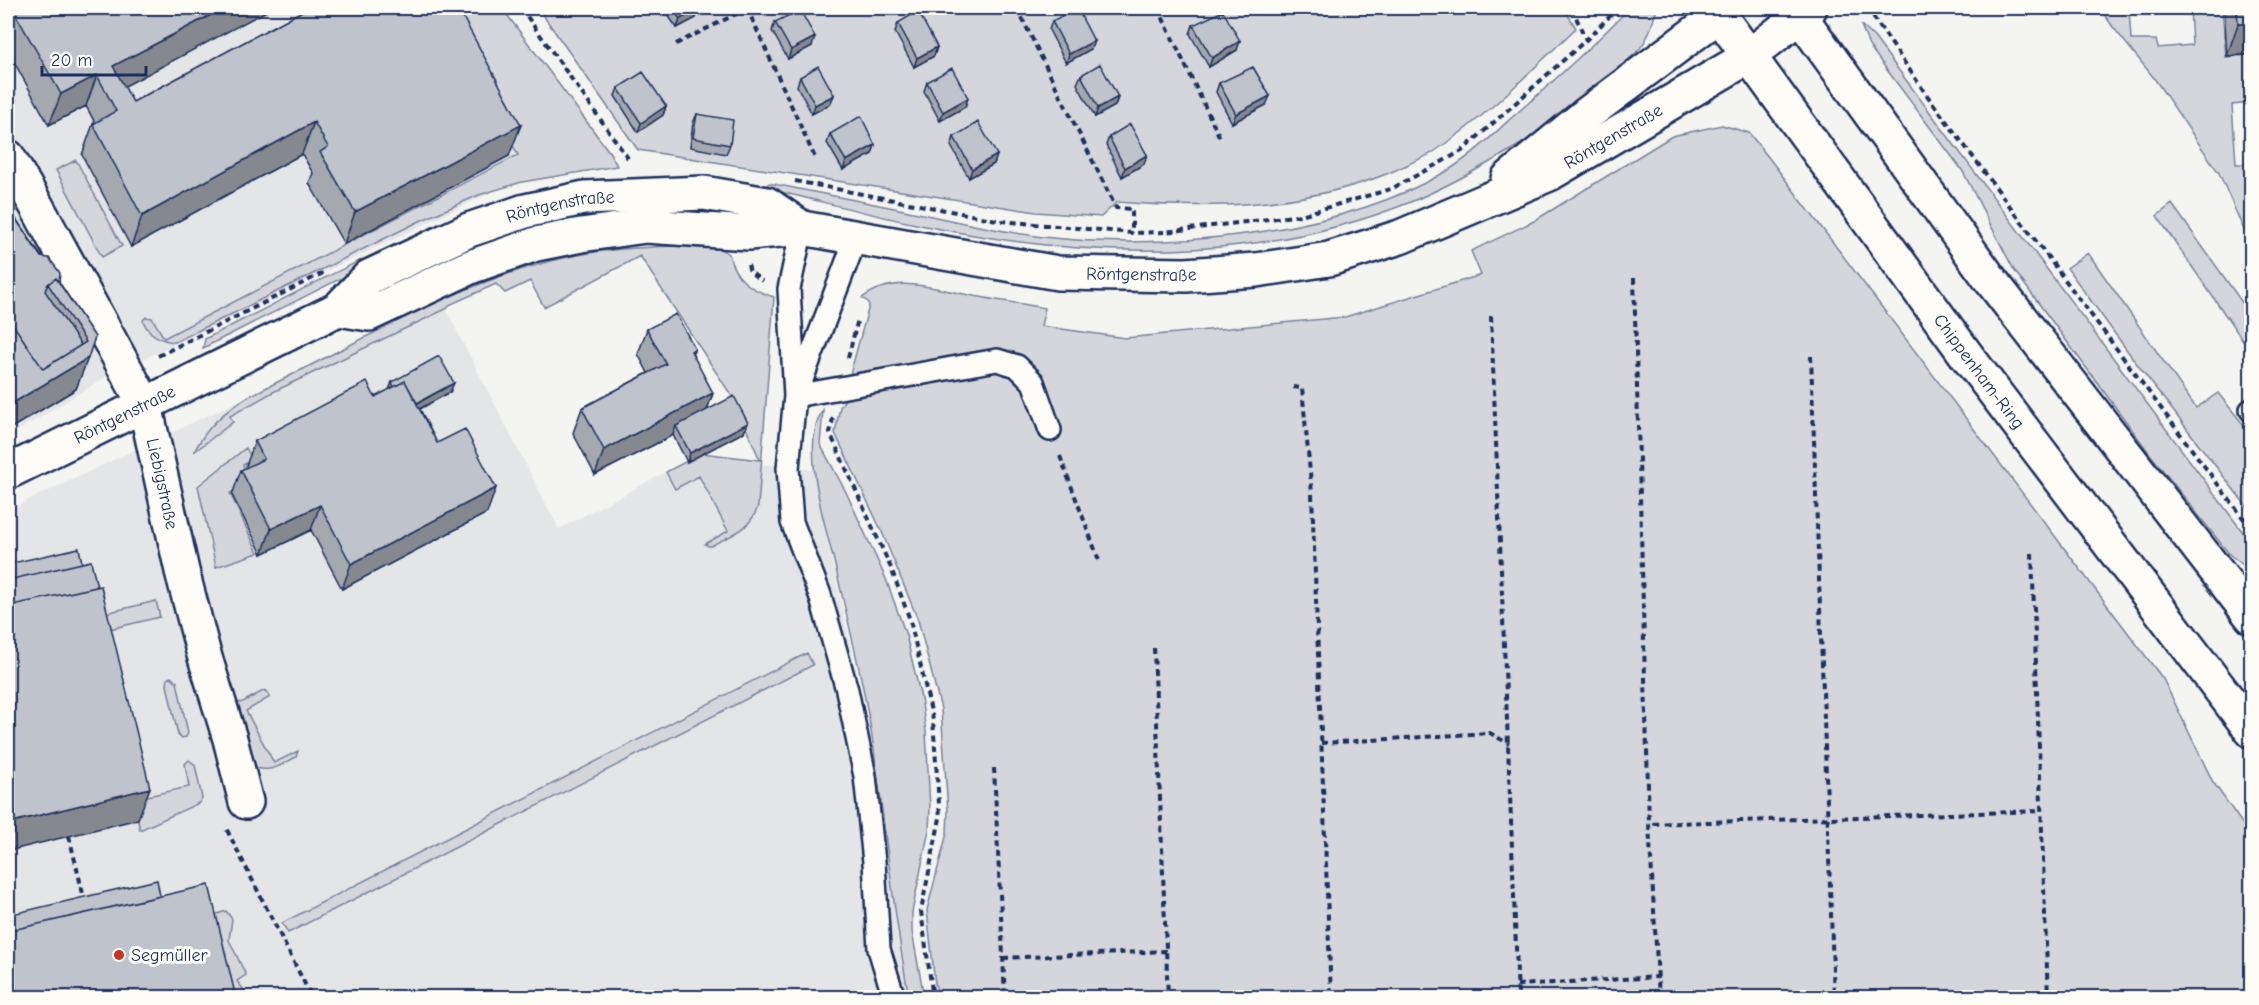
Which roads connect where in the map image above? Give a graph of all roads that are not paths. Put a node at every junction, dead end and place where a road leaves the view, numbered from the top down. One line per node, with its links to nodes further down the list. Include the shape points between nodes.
1 (1721, 10): 3 (street, Chippenham-Ring); 5 (street, Röntgenstraße)
2 (1802, 10): 3 (street, Röntgenstraße); 12 (street, via 1990,279)
3 (1748, 57): 5 (street, Röntgenstraße, via 1549,174); 13 (street, Chippenham-Ring, via 1967,356)
4 (8, 157): 9 (street, Liebigstraße)
5 (1474, 207): 7 (street, Röntgenstraße, via 1400,237 1329,259 1186,275 1058,273)
6 (802, 228): 7 (street, Röntgenstraße); 8 (lane, via 789,289); 9 (street, Röntgenstraße, via 767,204 704,193 584,198 525,211 459,235 369,277 338,309)
7 (856, 238): 8 (lane)
8 (795, 396): 10 (lane, via 997,360 1017,366 1033,382); 15 (lane, via 788,468 792,522 820,596 848,690 865,776 879,949)
9 (145, 405): 11 (street, Röntgenstraße); 14 (street, Liebigstraße, via 202,651)
10 (1050, 430)
11 (8, 472)
12 (2252, 617)
13 (2252, 731)
14 (246, 802)
15 (894, 998)

